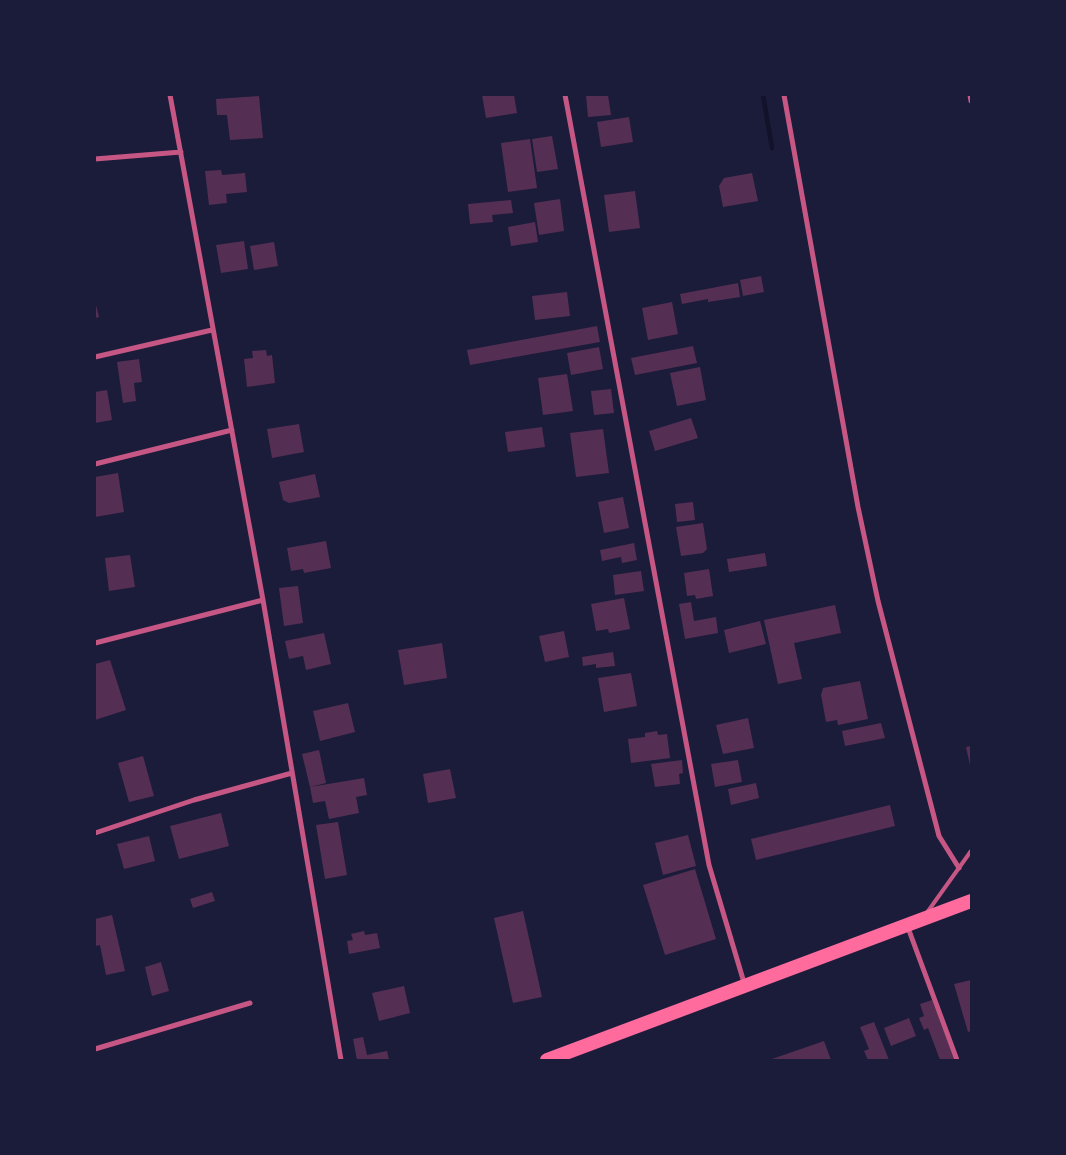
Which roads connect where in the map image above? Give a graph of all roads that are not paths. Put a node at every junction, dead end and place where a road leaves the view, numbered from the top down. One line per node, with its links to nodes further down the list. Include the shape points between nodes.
1 (170, 95): 6 (street)
2 (565, 95): 21 (street, via 709,865)
3 (784, 95): 17 (street, via 858,508 878,601 939,836)
4 (970, 95): 5 (street)
5 (971, 101)
6 (181, 152): 7 (street); 8 (street)
7 (95, 159)
8 (212, 330): 9 (street); 10 (street)
9 (95, 357)
10 (232, 430): 11 (street); 12 (street)
11 (95, 464)
12 (263, 600): 13 (street); 14 (street)
13 (95, 644)
14 (292, 773): 15 (street); 24 (street)
15 (95, 832)
16 (971, 851): 17 (lane)
17 (959, 868): 19 (lane)
18 (971, 901): 19 (highway)
19 (922, 919): 20 (highway)
20 (907, 925): 21 (highway); 26 (street)
21 (744, 986): 25 (highway)
22 (250, 1003): 23 (street)
23 (95, 1049)
24 (341, 1060)
25 (548, 1060)
26 (957, 1060)

